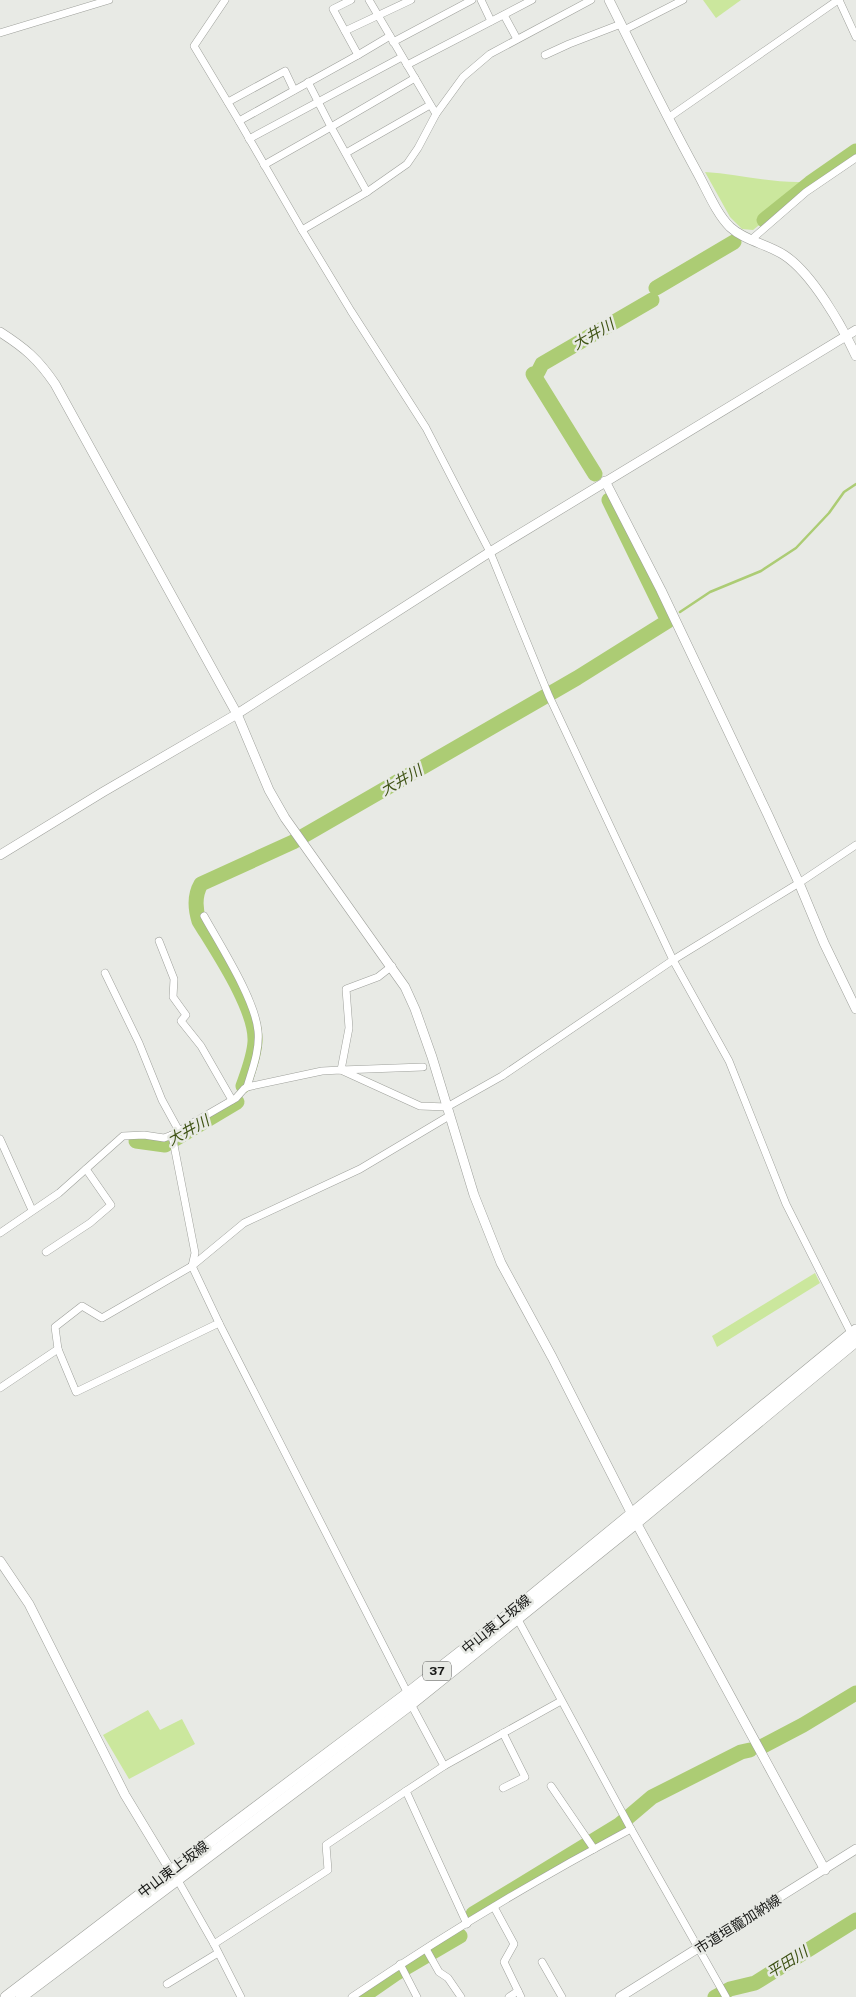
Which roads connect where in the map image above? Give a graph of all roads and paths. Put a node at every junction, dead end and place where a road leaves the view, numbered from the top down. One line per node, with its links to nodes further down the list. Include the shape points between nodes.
1 (109, 0): 19 (street)
2 (225, 0): 31 (street, via 194,46)
3 (351, 0): 18 (street, via 333,9)
4 (369, 0): 15 (street)
5 (411, 0): 15 (street)
6 (472, 0): 13 (street)
7 (481, 0): 16 (street)
8 (532, 0): 14 (street)
9 (591, 0): 22 (street)
10 (609, 0): 17 (street)
11 (683, 0): 17 (street)
12 (838, 0): 20 (street); 34 (street)
13 (458, 3): 21 (street)
14 (504, 14): 16 (street); 22 (street)
15 (378, 17): 18 (street); 21 (street)
16 (491, 21): 26 (street)
17 (623, 27): 24 (street); 34 (street)
18 (345, 31): 23 (street)
19 (0, 33)
20 (856, 37)
21 (392, 39): 23 (street); 25 (street)
22 (517, 39): 33 (street, via 490,54 463,77)
23 (358, 55): 28 (street)
24 (545, 55)
25 (402, 57): 26 (street); 30 (street)
26 (407, 65): 27 (street)
27 (414, 78): 32 (street); 36 (street)
28 (308, 82): 29 (street); 30 (street)
29 (294, 90): 31 (street, via 285,71); 35 (street)
30 (319, 101): 36 (street); 37 (street)
31 (228, 102): 35 (street)
32 (430, 105): 33 (street); 38 (street)
33 (436, 114): 41 (street, via 407,164)
34 (668, 118): 43 (street, via 718,210 730,227)
35 (238, 121): 37 (street)
36 (331, 127): 38 (street); 40 (street)
37 (249, 139): 40 (street)
38 (346, 153): 41 (street)
39 (856, 158): 43 (street, via 806,192)
40 (264, 165): 42 (street)
41 (367, 192): 42 (street)
42 (302, 230): 49 (street, via 426,428)
43 (752, 239): 46 (street, via 784,255 807,275)
44 (856, 330): 46 (street)
45 (0, 332): 50 (street, via 30,352 55,384)
46 (846, 336): 47 (street); 48 (street)
47 (856, 356)
48 (605, 481): 49 (street); 53 (street, via 661,590)
49 (490, 552): 50 (street); 56 (street, via 548,693)
50 (237, 714): 52 (street); 57 (street, via 269,790 299,838)
51 (856, 845): 53 (street)
52 (0, 855)
53 (799, 883): 56 (street); 59 (street, via 824,944)
54 (204, 916): 62 (street, via 254,1011 258,1032 255,1060)
55 (159, 941): 63 (street, via 174,979 173,997 186,1015 181,1021 201,1046)
56 (672, 960): 64 (street); 73 (street, via 729,1061 786,1204)
57 (392, 966): 61 (street, via 378,977 346,988 350,1028); 64 (street, via 415,1009)
58 (104, 973): 65 (street, via 139,1043)
59 (856, 1008)
60 (423, 1066): 61 (street)
61 (342, 1070): 62 (street, via 322,1071); 64 (street, via 420,1106)
62 (247, 1087): 63 (street)
63 (232, 1100): 65 (street)
64 (448, 1112): 71 (street, via 360,1169 244,1223); 76 (street, via 474,1195 501,1263)
65 (175, 1137): 67 (street, via 123,1136); 71 (street, via 195,1253)
66 (0, 1139): 68 (street)
67 (86, 1168): 68 (street, via 60,1193); 70 (street, via 111,1205)
68 (32, 1210): 69 (street)
69 (0, 1233)
70 (46, 1252)
71 (192, 1266): 72 (street); 74 (street, via 102,1318 82,1306 55,1327)
72 (219, 1323): 74 (street, via 76,1392); 79 (street)
73 (855, 1336): 76 (main road, 中山東上坂線 / 37)
74 (58, 1349): 75 (street)
75 (0, 1388)
76 (634, 1518): 78 (main road, 中山東上坂線 / 37); 89 (street)
77 (0, 1562): 90 (street, via 29,1604 125,1795)
78 (515, 1615): 79 (main road, 中山東上坂線 / 37); 80 (street)
79 (409, 1699): 82 (street); 90 (main road, 中山東上坂線 / 37)
80 (562, 1700): 81 (street); 86 (street)
81 (504, 1733): 82 (street); 84 (street, via 525,1777)
82 (444, 1766): 85 (street)
83 (552, 1786): 87 (street)
84 (503, 1788)
85 (406, 1791): 92 (street); 93 (street, via 326,1845 328,1870)
86 (631, 1829): 87 (street); 94 (street)
87 (592, 1845): 91 (street)
88 (856, 1849): 89 (street, 市道垣籠加納線)
89 (825, 1870): 94 (street, 市道垣籠加納線)
90 (174, 1875): 93 (street); 102 (main road, 中山東上坂線 / 37); 103 (main road, 中山東上坂線 / 37)
91 (494, 1908): 92 (street); 100 (street, via 514,1944 504,1962)
92 (467, 1924): 95 (street)
93 (214, 1944): 96 (street)
94 (699, 1948): 101 (street); 110 (street, 市道垣籠加納線)
95 (426, 1949): 98 (street); 107 (street, via 439,1972 448,1978)
96 (218, 1953): 99 (street); 104 (street)
97 (542, 1962): 109 (street)
98 (400, 1964): 105 (street); 106 (street)
99 (167, 1984)
100 (520, 1994): 108 (street)
101 (724, 1994)
102 (6, 1997)
103 (21, 1997)
104 (241, 1997)
105 (353, 1997)
106 (417, 1997)
107 (461, 1997)
108 (509, 1997)
109 (562, 1997)
110 (620, 1997)

